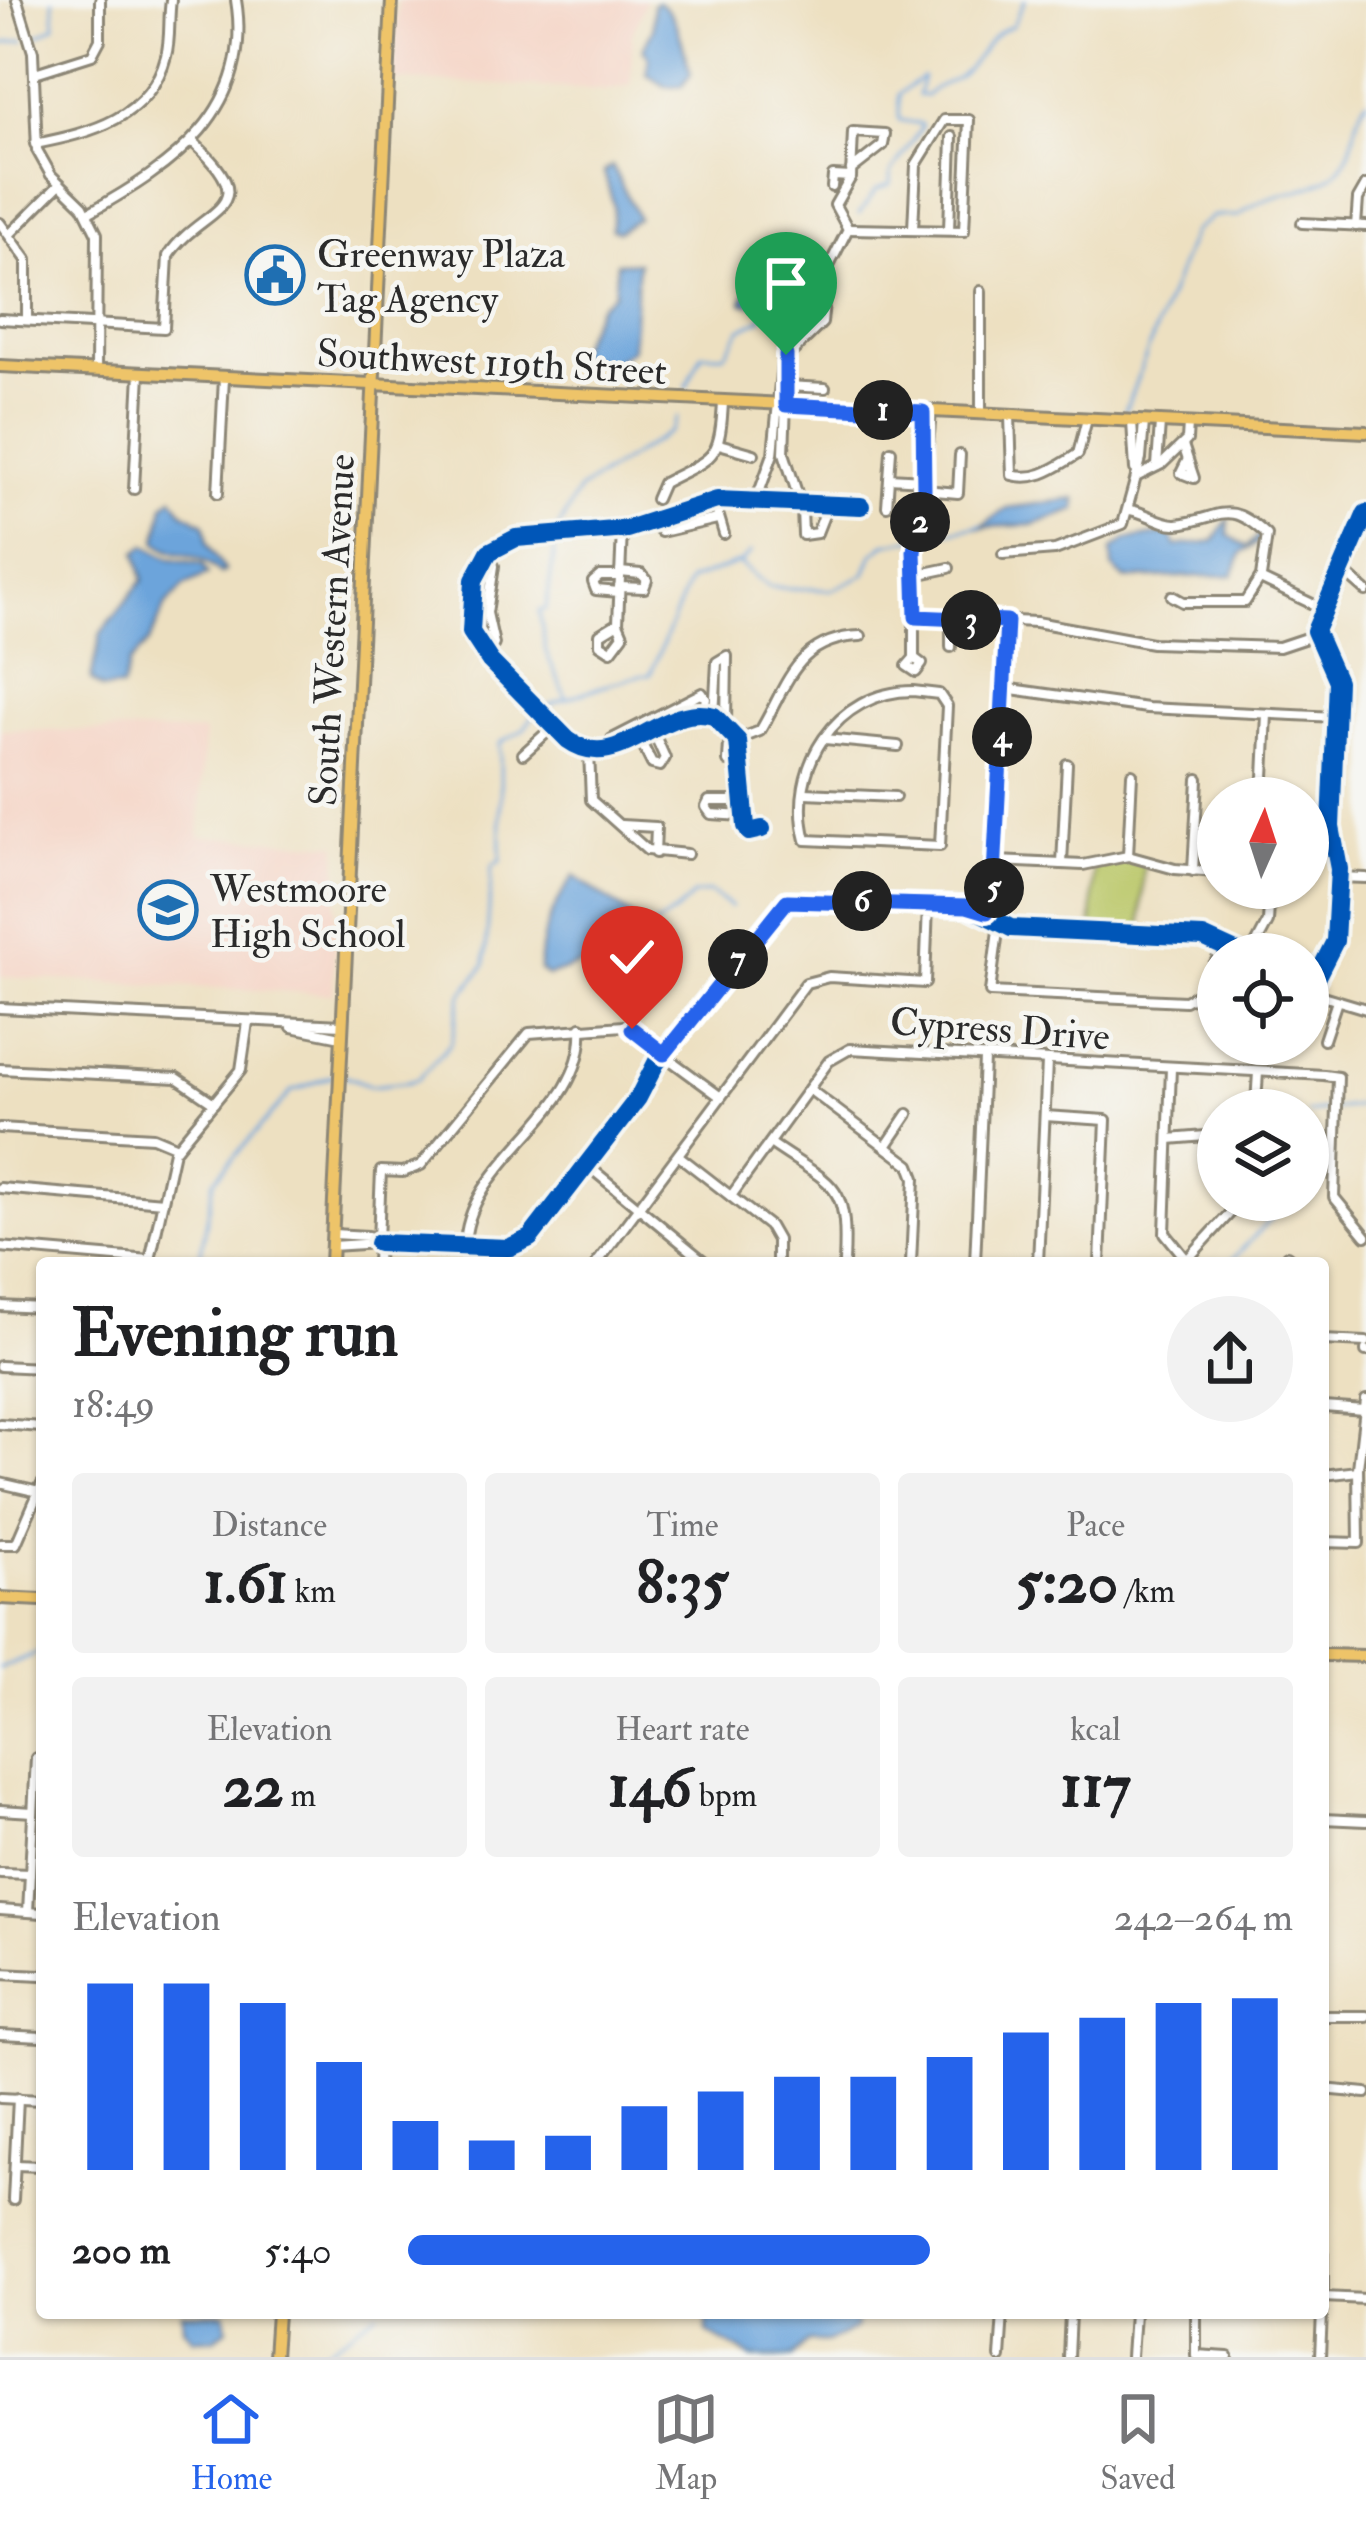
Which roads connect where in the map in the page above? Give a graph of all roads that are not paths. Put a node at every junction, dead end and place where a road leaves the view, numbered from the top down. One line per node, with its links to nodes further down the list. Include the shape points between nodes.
1 (17, 0): 6 (street)
2 (100, 0): 6 (street, via 92,55)
3 (171, 0): 11 (street, via 165,61 139,104 100,128)
4 (236, 0): 10 (street, via 232,76)
5 (392, 0): 32 (main road, South Western Avenue)
6 (35, 74): 11 (street)
7 (934, 136): 8 (street); 9 (street, via 947,119 969,120); 21 (street, via 916,165)
8 (952, 137): 9 (street); 22 (street)
9 (969, 138): 22 (street, via 964,231)
10 (194, 143): 16 (street); 27 (street, via 221,169 228,193 219,213 170,252 164,328)
11 (35, 144): 13 (street)
12 (851, 173): 12 (street, via 884,145 885,134 853,133); 15 (street, via 833,176); 20 (street, via 835,205)
13 (60, 184): 16 (street); 23 (street)
14 (1366, 185): 19 (street)
15 (832, 188)
16 (88, 213): 27 (street, via 99,249)
17 (0, 223): 23 (street)
18 (1302, 223): 19 (street)
19 (1361, 226)
20 (848, 229): 21 (street); 33 (street, via 830,260 818,330 788,353)
21 (913, 229): 22 (street)
22 (949, 230)
23 (10, 234): 26 (street, via 27,260)
24 (981, 291): 38 (street)
25 (0, 319): 26 (street)
26 (27, 320): 27 (street)
27 (95, 323): 29 (street)
28 (0, 366): 29 (main road, Southwest 119th Street)
29 (92, 371): 30 (main road, Southwest 119th Street)
30 (140, 373): 31 (main road, Southwest 119th Street); 55 (street)
31 (224, 378): 32 (main road, Southwest 119th Street); 56 (street)
32 (373, 386): 35 (main road, Southwest 119th Street); 135 (main road, South Western Avenue)
33 (783, 386): 34 (street); 36 (street)
34 (825, 388)
35 (723, 402): 36 (main road, Southwest 119th Street); 45 (street)
36 (781, 405): 37 (main road, Southwest 119th Street); 59 (street); 60 (street, via 784,456)
37 (927, 412): 38 (main road, Southwest 119th Street); 54 (street)
38 (981, 415): 39 (main road, Southwest 119th Street)
39 (1010, 416): 40 (main road, Southwest 119th Street); 40 (street, via 1007,464 1016,477 1044,474 1084,440)
40 (1085, 419): 41 (main road, Southwest 119th Street)
41 (1138, 422): 42 (main road, Southwest 119th Street); 52 (street)
42 (1160, 423): 43 (main road, Southwest 119th Street); 51 (street)
43 (1188, 424): 44 (main road, Southwest 119th Street); 46 (street)
44 (1366, 432)
45 (719, 444): 48 (street); 57 (street, via 698,470 663,483)
46 (1183, 445): 50 (street); 51 (street)
47 (891, 451): 53 (street)
48 (754, 454)
49 (960, 455): 54 (street, via 958,493)
50 (1186, 461)
51 (1157, 468): 52 (street)
52 (1136, 474): 64 (street)
53 (889, 478): 54 (street); 63 (street)
54 (924, 485): 74 (street)
55 (134, 489)
56 (218, 493)
57 (656, 499)
58 (721, 500): 59 (street); 66 (street); 67 (street)
59 (757, 501): 60 (street)
60 (800, 503): 61 (street); 61 (street, via 809,538)
61 (828, 505): 62 (street)
62 (861, 506)
63 (887, 506)
64 (1130, 510): 70 (street, via 1123,524 1054,550); 75 (street, via 1175,524 1216,511 1246,517 1268,542)
65 (1366, 513): 73 (street)
66 (719, 518): 67 (street, via 661,532); 69 (street)
67 (657, 520): 68 (street)
68 (622, 530): 71 (street, via 516,538); 82 (street)
69 (724, 534)
70 (1003, 554)
71 (487, 555): 86 (street, via 494,563 487,613 494,638); 86 (street, via 470,581 471,632)
72 (949, 568): 74 (street)
73 (1342, 570): 76 (street); 78 (street)
74 (916, 575): 79 (street)
75 (1260, 579): 77 (street, via 1240,604); 78 (street)
76 (1366, 594)
77 (1172, 596)
78 (1325, 610): 83 (street)
79 (916, 617): 80 (street); 88 (street, via 908,663)
80 (951, 619): 81 (street); 85 (street)
81 (1007, 621): 83 (street, via 1144,642 1279,647); 87 (street)
82 (618, 623)
83 (1315, 635): 92 (street, via 1336,677)
84 (861, 636): 98 (street, via 802,656 760,731)
85 (951, 647)
86 (486, 656): 94 (street)
87 (1004, 688): 90 (street); 116 (street)
88 (913, 691): 97 (street, via 842,713); 106 (street, via 939,694 947,706 940,846 806,840)
89 (703, 713): 91 (street); 95 (street); 101 (street, via 702,693 612,739)
90 (1268, 714): 92 (street); 105 (street)
91 (714, 716): 93 (street); 93 (street, via 717,662 727,656)
92 (1336, 717): 120 (street, via 1331,833)
93 (726, 724): 98 (street)
94 (554, 726): 100 (street); 102 (street)
95 (652, 729): 96 (street); 96 (street, via 665,758 660,766)
96 (638, 736): 101 (street)
97 (825, 739): 99 (street); 106 (street, via 808,767)
98 (739, 741): 109 (street)
99 (898, 746)
100 (589, 751): 101 (street); 111 (street, via 589,797)
101 (610, 751)
102 (523, 754)
103 (1066, 764): 117 (street)
104 (1132, 775): 115 (street)
105 (1264, 777)
106 (805, 793): 107 (street)
107 (895, 797)
108 (1197, 797): 118 (street)
109 (741, 801): 110 (street); 110 (street, via 706,807)
110 (743, 816): 112 (street, via 749,832)
111 (619, 826): 113 (street); 113 (street, via 655,825)
112 (762, 829)
113 (656, 853): 114 (street)
114 (686, 854)
115 (1128, 856): 117 (street); 118 (street)
116 (996, 861): 117 (street); 123 (street)
117 (1062, 864)
118 (1193, 871): 119 (street)
119 (1197, 871)
120 (1339, 878): 121 (street); 126 (street)
121 (1366, 878)
122 (928, 905): 123 (street); 136 (street, via 784,903); 144 (street, via 926,983 811,980)
123 (987, 912): 124 (street)
124 (999, 923): 125 (street); 127 (street, via 990,992 1185,1001)
125 (1197, 938)
126 (1329, 952)
127 (1197, 994)
128 (1329, 1001): 129 (street)
129 (1336, 1004): 131 (street); 133 (street)
130 (0, 1008): 132 (street)
131 (1366, 1009)
132 (248, 1022): 135 (street); 145 (street, via 243,1066)
133 (1329, 1025)
134 (581, 1027): 136 (street, via 624,1026); 163 (street, via 521,1038 421,1165 381,1171); 164 (street, via 579,1064 474,1202)
135 (341, 1031): 162 (main road, South Western Avenue)
136 (664, 1054): 144 (street); 155 (street)
137 (984, 1059): 138 (street, Cypress Drive); 142 (street, Cypress Drive, via 850,1049 833,1057); 175 (street)
138 (1047, 1062): 139 (street, Cypress Drive); 147 (street)
139 (1172, 1068): 141 (street, Cypress Drive); 150 (street)
140 (0, 1069): 145 (street, via 178,1078)
141 (1258, 1072): 143 (street); 161 (street, Cypress Drive, via 1338,1077 1334,1197)
142 (809, 1089): 151 (street, Cypress Drive); 152 (street)
143 (1257, 1089)
144 (718, 1095): 154 (street)
145 (214, 1102): 153 (street)
146 (908, 1114): 152 (street)
147 (1045, 1116): 176 (street); 177 (street, via 1106,1120)
148 (0, 1128): 153 (street, via 153,1137)
149 (1197, 1137): 150 (street)
150 (1169, 1139): 178 (street, via 1165,1232)
151 (770, 1143): 157 (street, Cypress Drive); 173 (street, via 841,1196)
152 (887, 1145): 174 (street, via 914,1174)
153 (177, 1148): 158 (street)
154 (680, 1156): 157 (street); 159 (street)
155 (587, 1165): 159 (street); 164 (street, via 523,1244)
156 (0, 1188): 158 (street)
157 (731, 1196): 172 (street, via 772,1231)
158 (163, 1202): 167 (street)
159 (640, 1207): 170 (street); 171 (street)
160 (1221, 1221): 179 (street)
161 (1366, 1236)
162 (332, 1240): 163 (street, via 368,1236); 168 (main road, South Western Avenue)
163 (378, 1243): 164 (street); 169 (street)
164 (465, 1246)
165 (0, 1247): 166 (street)
166 (115, 1257)
167 (151, 1257)
168 (331, 1257)
169 (377, 1257)
170 (604, 1257)
171 (699, 1257)
172 (776, 1257)
173 (844, 1257)
174 (911, 1257)
175 (975, 1257)
176 (1038, 1257)
177 (1100, 1257)
178 (1183, 1257)
179 (1189, 1257)
180 (0, 1306): 181 (street)
181 (36, 1308)
182 (1329, 1341): 183 (street)
183 (1366, 1348)
184 (0, 1366): 185 (street)
185 (36, 1368)
186 (1366, 1400): 188 (street)
187 (1329, 1407): 188 (street)
188 (1365, 1409): 191 (street)
189 (0, 1424): 190 (street)
190 (36, 1427)
191 (1358, 1472): 192 (street); 196 (street, via 1358,1543)
192 (1329, 1474)
193 (0, 1484): 194 (street)
194 (36, 1488)
195 (36, 1497): 197 (street, via 16,1544)
196 (1329, 1542)
197 (0, 1544)
198 (0, 1598): 199 (main road)
199 (36, 1600)
200 (1329, 1655): 201 (main road)
201 (1366, 1656)
202 (36, 1759): 204 (street)
203 (0, 1810): 204 (street)
204 (33, 1812): 208 (street)
205 (1329, 1819): 206 (street)
206 (1366, 1821)
207 (0, 1873): 208 (street)
208 (30, 1874): 210 (street)
209 (0, 1910): 210 (street)
210 (28, 1912): 211 (street)
211 (36, 1913)
212 (0, 1973): 213 (street)
213 (36, 1975)
214 (1329, 2016): 215 (street)
215 (1366, 2016)
216 (0, 2035): 217 (street)
217 (36, 2037)
218 (1329, 2090): 219 (street)
219 (1366, 2092)
220 (0, 2098): 221 (street)
221 (18, 2098): 222 (street); 223 (street)
222 (36, 2099)
223 (15, 2164): 224 (street); 225 (street)
224 (36, 2166)
225 (13, 2200)
226 (1329, 2296): 227 (street)
227 (1366, 2299)
228 (277, 2319): 235 (main road)
229 (1003, 2319): 236 (street)
230 (1070, 2319): 237 (street)
231 (1134, 2319): 238 (street)
232 (1196, 2319): 234 (street)
233 (1322, 2319): 240 (street)
234 (1196, 2355): 239 (street)
235 (274, 2357)
236 (1000, 2357)
237 (1068, 2357)
238 (1131, 2357)
239 (1228, 2357)
240 (1320, 2357)

